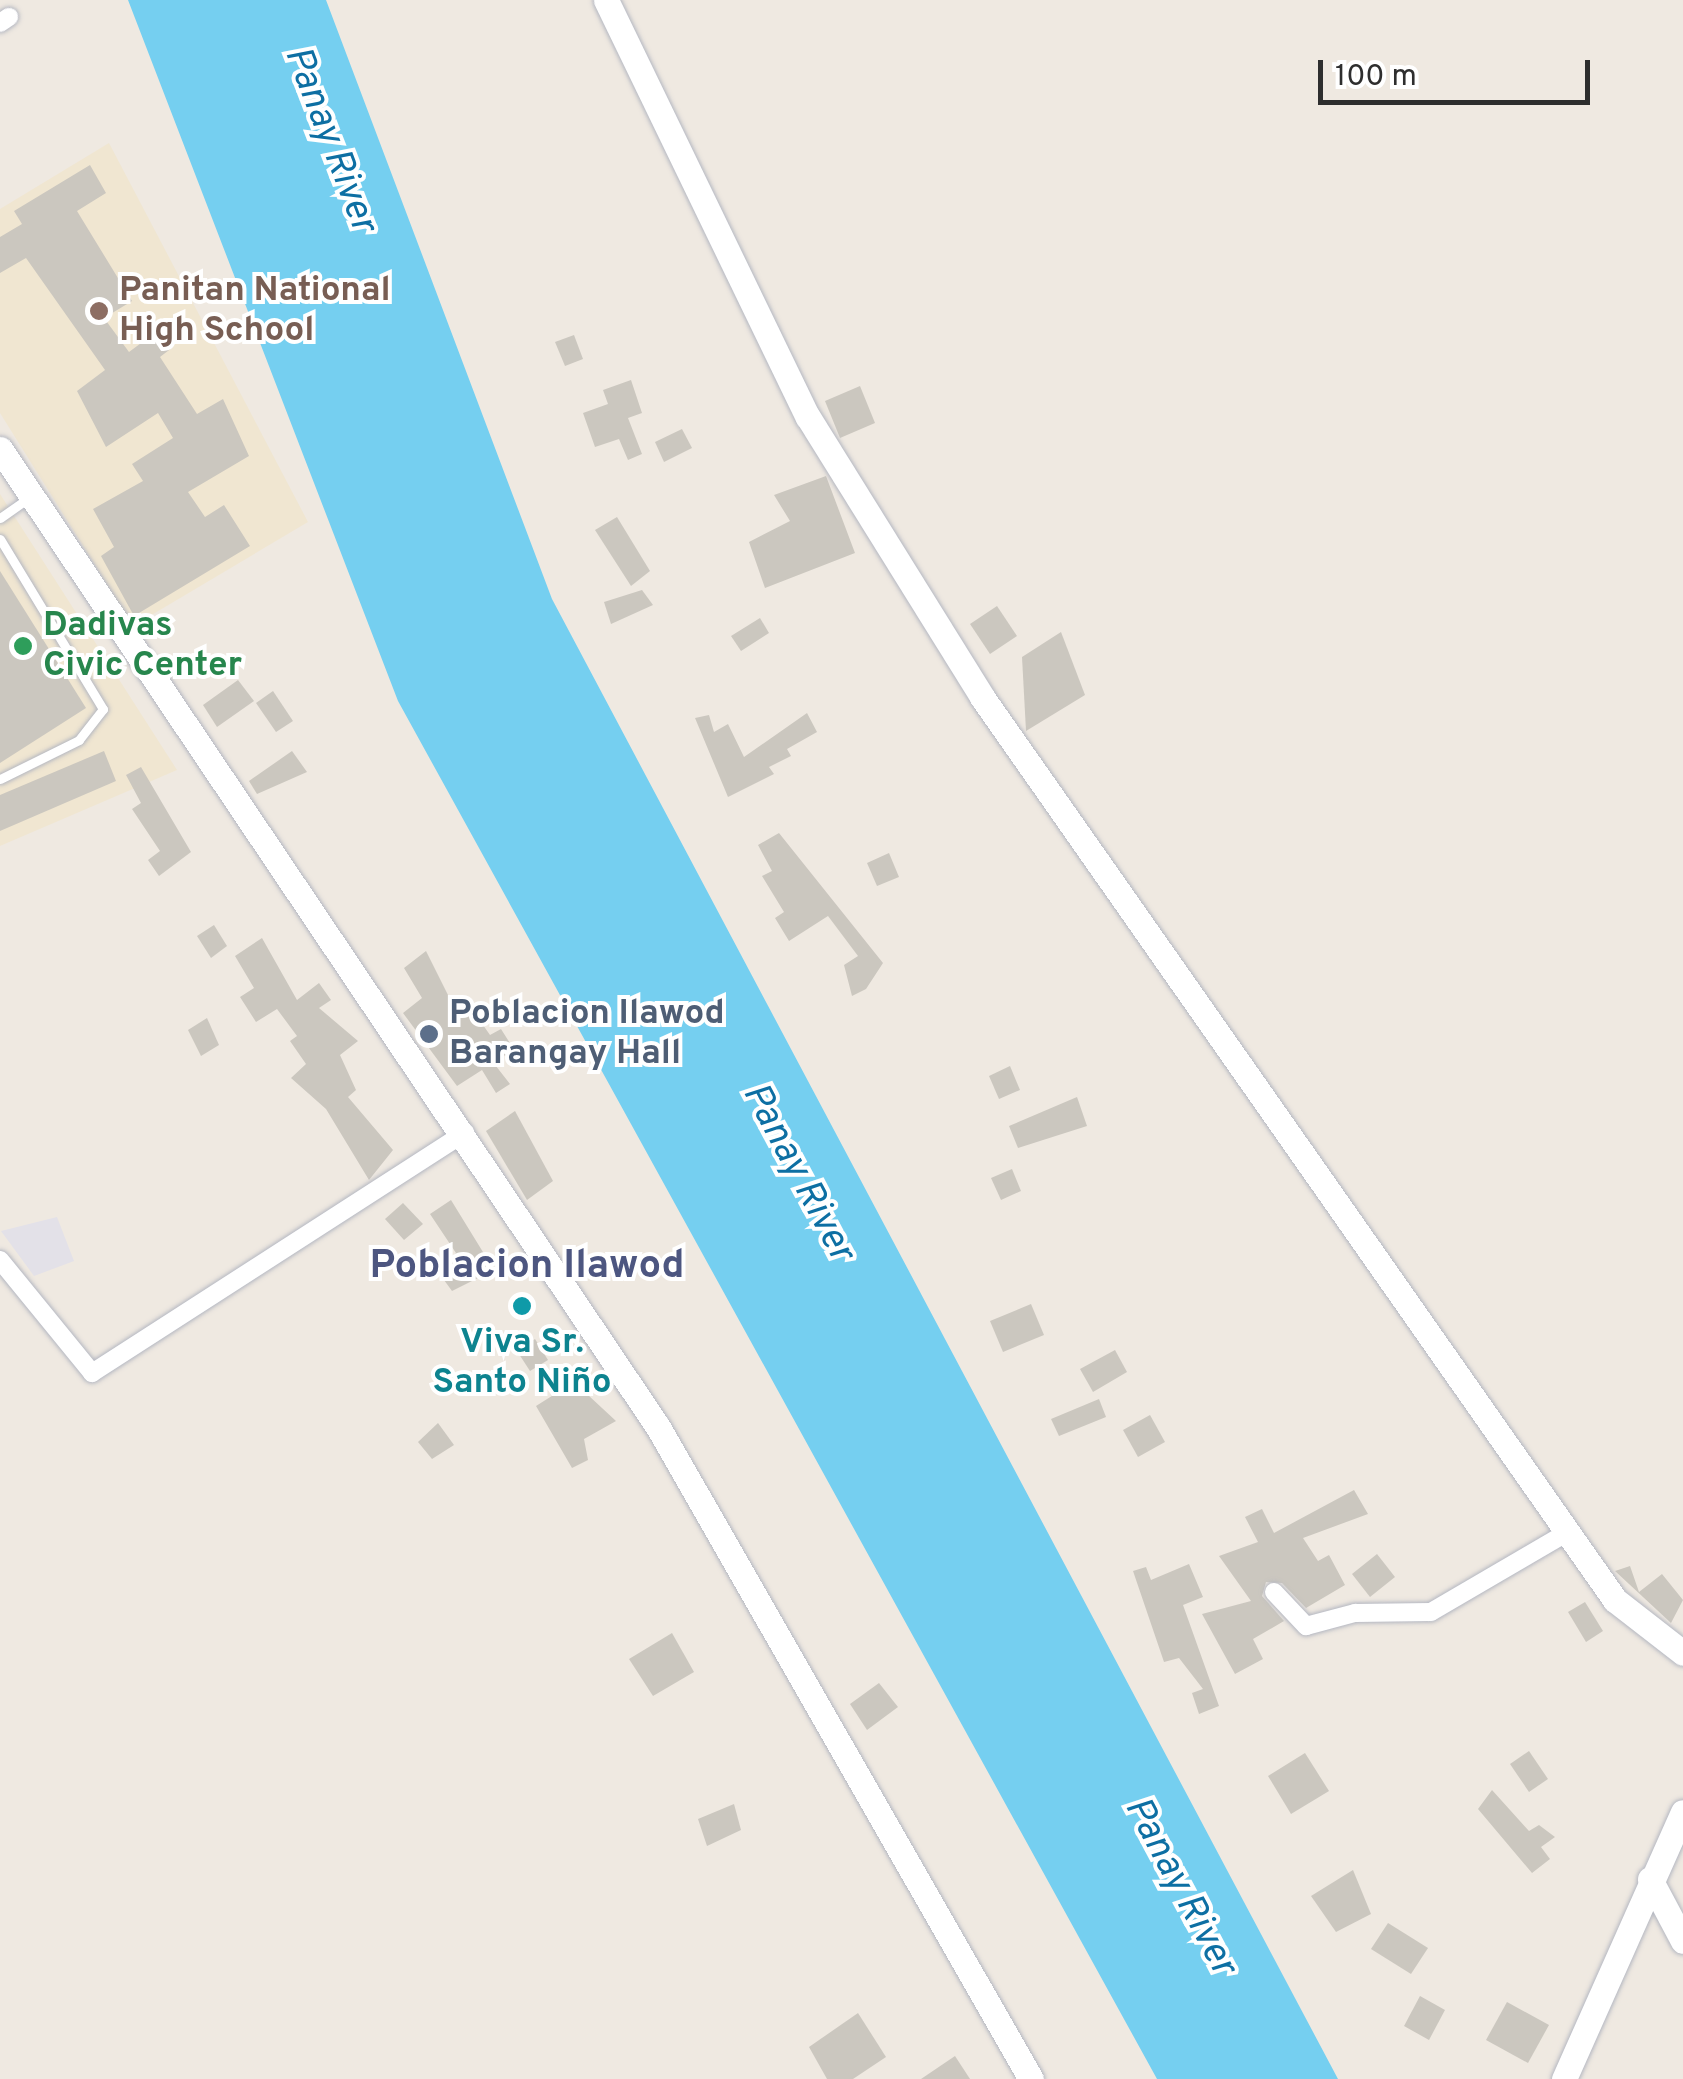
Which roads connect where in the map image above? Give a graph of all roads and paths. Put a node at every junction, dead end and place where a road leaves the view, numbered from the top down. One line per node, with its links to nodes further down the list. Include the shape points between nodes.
1 (606, 0): 9 (main road, via 808,417 982,697)
2 (0, 450): 3 (main road)
3 (31, 496): 4 (lane); 7 (main road)
4 (0, 518)
5 (0, 539): 6 (lane, via 102,710 78,740)
6 (0, 779)
7 (464, 1133): 8 (street, via 92,1373); 15 (main road, via 658,1427)
8 (0, 1260)
9 (1566, 1534): 10 (street, via 1431,1612 1355,1614 1306,1626); 11 (main road, via 1615,1600)
10 (1274, 1592)
11 (1683, 1653)
12 (1683, 1812): 13 (main road)
13 (1650, 1879): 14 (main road); 16 (main road)
14 (1683, 1941)
15 (1031, 2079)
16 (1564, 2079)

